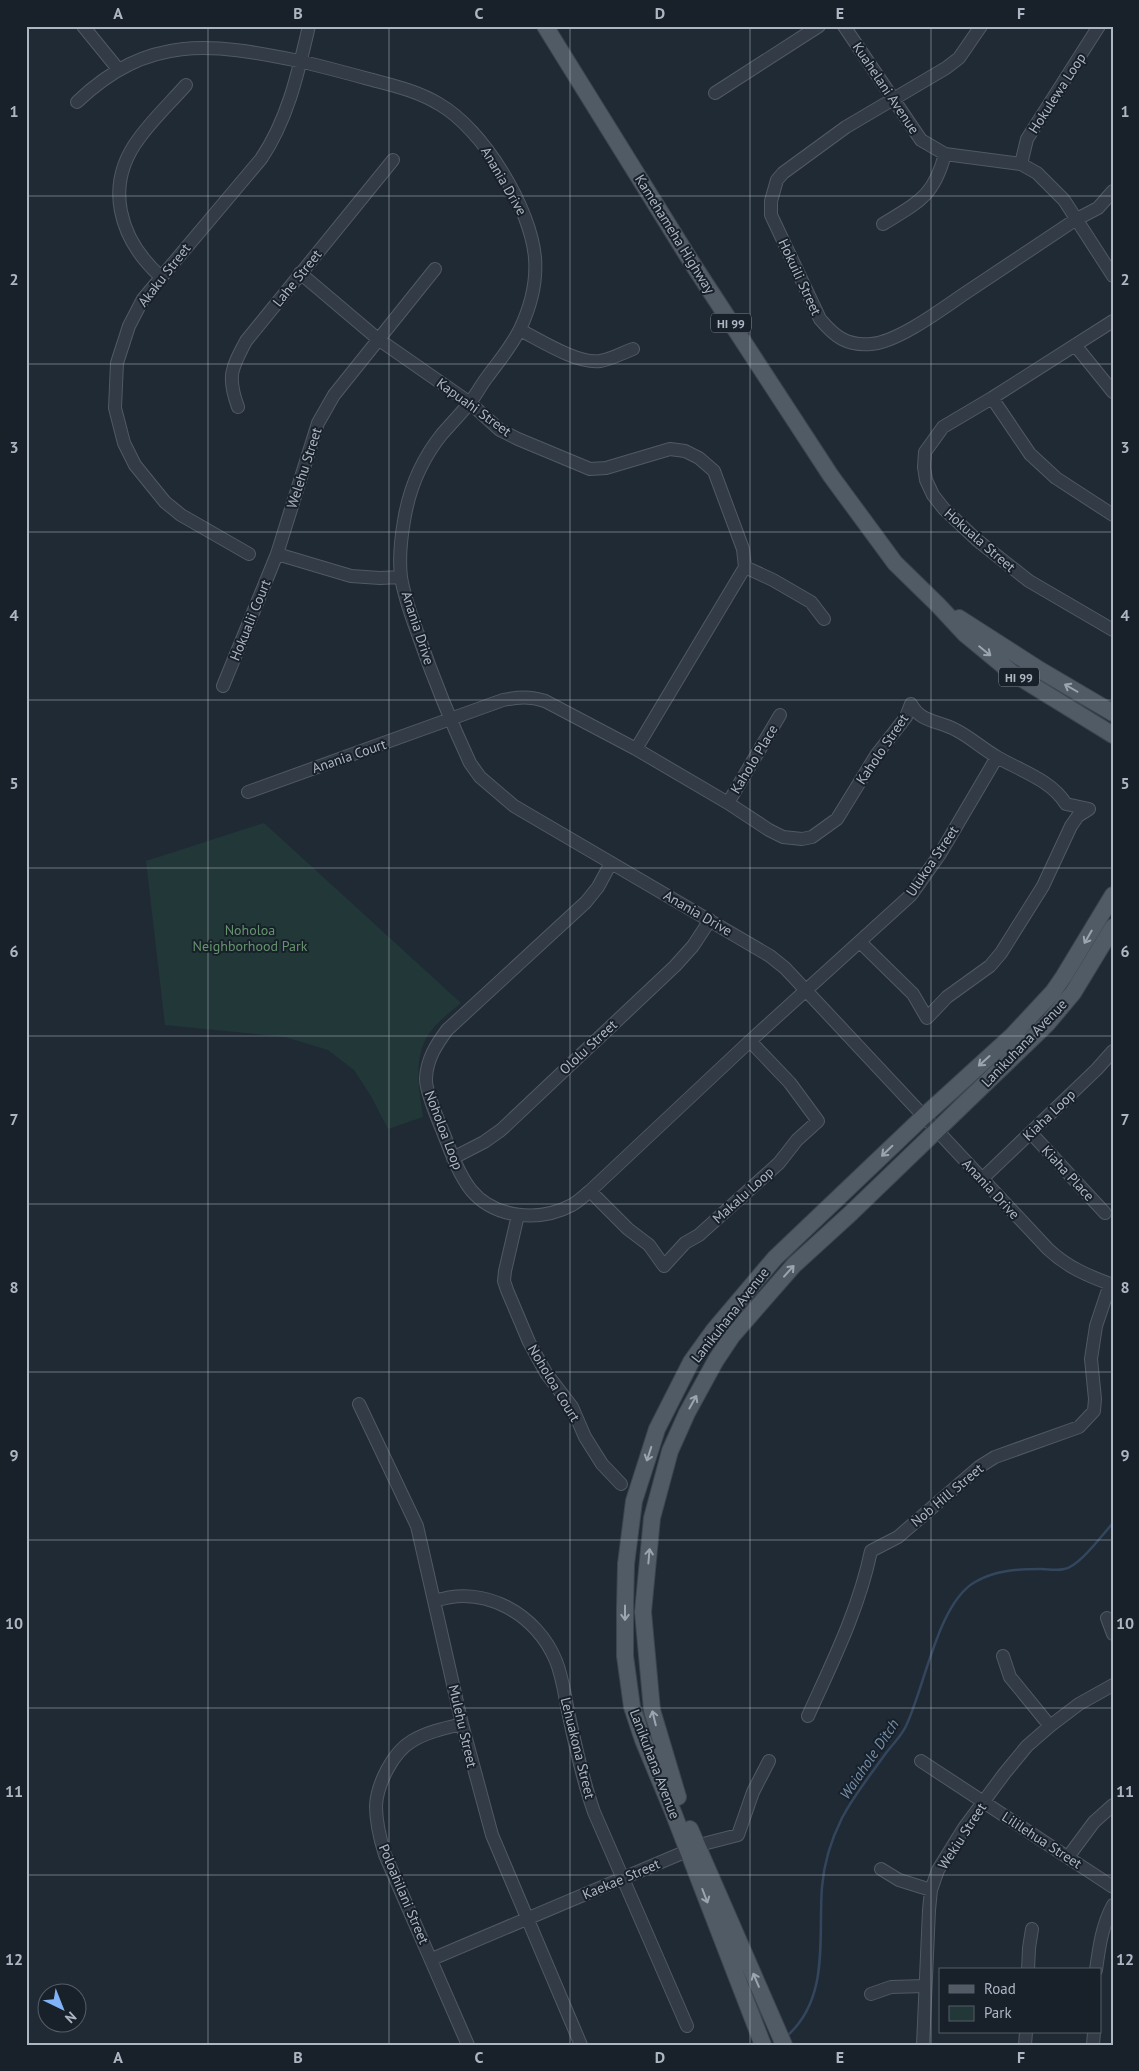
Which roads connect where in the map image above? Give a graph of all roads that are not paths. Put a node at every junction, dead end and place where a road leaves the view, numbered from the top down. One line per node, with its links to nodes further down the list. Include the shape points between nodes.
1 (83, 26): 9 (street)
2 (309, 26): 8 (street, Akaku Street)
3 (545, 26): 38 (main road, Kamehameha Highway / HI 99, via 687,255 831,476 895,563)
4 (819, 26): 11 (street)
5 (844, 26): 12 (street, Kuahelani Avenue)
6 (981, 26): 12 (street, Hokuili Street, via 958,58 946,68)
7 (1100, 26): 16 (street, Hokulewa Loop, via 1027,138)
8 (301, 61): 9 (street, Anania Drive, via 237,50 198,48 149,56); 23 (street, Akaku Street, via 274,140); 25 (street, Anania Drive, via 413,91 454,113 470,127 506,179 524,215 531,238 535,258 532,301)
9 (118, 69): 13 (street, Anania Drive)
10 (186, 85): 23 (street, via 139,137 123,168 120,183 121,212 129,238)
11 (715, 93)
12 (892, 99): 14 (street, Kuahelani Avenue, via 922,140); 18 (street, Hokuili Street, via 797,161 777,180 773,194 771,215 820,319 832,334 857,344 874,344 894,337)
13 (78, 102)
14 (945, 154): 16 (street, Kuahelani Avenue); 19 (street, via 936,183 929,193)
15 (393, 160): 21 (street, Lahe Street)
16 (1021, 164): 18 (street, Kuahelani Avenue, via 1051,186 1064,200)
17 (1113, 191): 18 (street, Hokuili Street, via 1098,208)
18 (1075, 220): 22 (street, Kuahelani Avenue)
19 (883, 224)
20 (435, 269): 26 (street, Welehu Street)
21 (300, 273): 26 (street, Kapuahi Street); 32 (street, Lahe Street, via 246,341 238,356 231,372 232,390)
22 (1113, 276)
23 (161, 277): 34 (street, Akaku Street, via 143,299 128,326 117,363 116,408 124,443 134,464 165,502 181,515)
24 (1113, 321): 27 (street, Hokuala Street)
25 (520, 330): 28 (street, via 564,352 597,361); 31 (street, Anania Drive)
26 (378, 339): 31 (street, Kapuahi Street); 35 (street, Welehu Street, via 334,395 318,423)
27 (1075, 345): 29 (street); 30 (street, Hokuala Street)
28 (633, 349)
29 (1113, 392)
30 (992, 398): 33 (street, via 1030,454 1056,478); 40 (street, Hokuala Street, via 942,427 926,452 924,468 933,495 977,540 1030,581)
31 (470, 403): 36 (street, Kapuahi Street, via 500,430 590,469 606,468 670,449 685,451 699,458 714,471 743,549); 37 (street, Anania Drive, via 431,449 413,482 404,520)
32 (238, 407)
33 (1113, 515)
34 (249, 554)
35 (277, 554): 37 (street, via 351,576); 41 (street, Hokualii Court)
36 (745, 567): 39 (street, via 811,602); 46 (street)
37 (401, 577): 44 (street, Anania Drive)
38 (938, 605): 42 (main road, Kamehameha Highway / HI 99, one-way to 38); 45 (main road, Kamehameha Highway / HI 99, one-way to 45, via 964,634 1011,672)
39 (824, 619)
40 (1113, 630)
41 (223, 686)
42 (1113, 713)
43 (780, 715): 49 (street, Kaholo Place)
44 (451, 720): 46 (street, Kaholo Street, via 503,700 533,697); 48 (street, Anania Court); 50 (street, Anania Drive, via 470,763 494,790 514,806)
45 (1113, 735)
46 (636, 749): 49 (street, Kaholo Street)
47 (997, 757): 49 (street, Kaholo Street, via 956,730 921,717 911,704 906,718 877,754 837,819 812,836 783,837); 54 (street, Ulukoa Street, via 923,880); 54 (street, Kaholo Street, via 1059,793 1066,804 1089,809 1071,826 1043,886 1001,953 990,966 947,997 927,1018 913,994)
48 (248, 792)
49 (728, 803)
50 (611, 863): 52 (street, Anania Drive); 61 (street, Noholoa Loop, via 586,902 471,1007 437,1043 428,1062 425,1080)
51 (1113, 895): 58 (main road, Lanikuhana Avenue, one-way to 58, via 1053,992 1012,1036)
52 (710, 920): 55 (street, Anania Drive, via 770,956); 61 (street, Ololu Street, via 675,966 501,1130)
53 (1113, 926): 59 (main road, Lanikuhana Avenue, via 1062,1007)
54 (861, 943): 55 (street, Ulukoa Street)
55 (805, 990): 56 (street, Noholoa Loop); 58 (street, Anania Drive)
56 (750, 1041): 63 (street, Noholoa Loop); 63 (street, Makalu Loop, via 790,1084 818,1121 779,1163 664,1266 649,1245 628,1230)
57 (1113, 1051): 60 (street, Kiaha Loop)
58 (923, 1117): 59 (street, Anania Drive); 81 (main road, Lanikuhana Avenue, one-way to 81, via 775,1258 714,1330 691,1362 657,1429 634,1501 626,1564 625,1656 632,1706 643,1740)
59 (936, 1131): 62 (street, Anania Drive); 81 (main road, Lanikuhana Avenue, one-way to 59, via 652,1710 644,1621 652,1518 670,1451 687,1412 732,1336 794,1266)
60 (1031, 1133): 62 (street, Kiaha Loop); 64 (street, Kiaha Place)
61 (453, 1158): 65 (street, Noholoa Loop, via 472,1191 485,1203 501,1212)
62 (982, 1178): 66 (street, Anania Drive, via 1062,1261 1082,1274)
63 (590, 1191): 65 (street, Noholoa Loop, via 572,1205 555,1211)
64 (1105, 1213)
65 (518, 1215): 68 (street, Noholoa Court, via 505,1270 507,1290 546,1373 572,1407 602,1464)
66 (1112, 1284): 74 (street, Nob Hill Street, via 1096,1326 1092,1358 1094,1411 1078,1427 995,1457 979,1467 898,1537 871,1551 838,1650)
67 (359, 1404): 69 (street, Mulehu Street, via 417,1526)
68 (621, 1484)
69 (435, 1601): 75 (street, Mulehu Street); 84 (street, Lehuakona Street, via 476,1597 493,1600 521,1616 546,1643 562,1680 583,1781)
70 (1106, 1618): 71 (street)
71 (1113, 1634)
72 (1003, 1656): 76 (street, via 1010,1678)
73 (1113, 1685): 76 (street, Wekiu Street, via 1079,1704)
74 (808, 1716)
75 (462, 1724): 88 (street, Mulehu Street, via 492,1835); 90 (street, Poloahilani Street, via 428,1733 405,1746 390,1763 376,1805 378,1831 385,1855)
76 (1050, 1726): 79 (street, Wekiu Street, via 1027,1746)
77 (769, 1761): 81 (street, Kaekae Street, via 753,1792 738,1835)
78 (921, 1761): 79 (street, Lililehua Street)
79 (984, 1802): 82 (street, Lililehua Street); 86 (street, Wekiu Street, via 938,1870)
80 (1113, 1804): 82 (street, via 1094,1822)
81 (692, 1849): 84 (street, Kaekae Street); 96 (main road, Lanikuhana Avenue, one-way to 96); 99 (main road, Lanikuhana Avenue, one-way to 81)
82 (1068, 1857): 85 (street, Lililehua Street)
83 (881, 1869): 86 (street, via 899,1880)
84 (623, 1878): 88 (street, Kaekae Street); 95 (street, Lehuakona Street)
85 (1113, 1887)
86 (931, 1890): 93 (street, Wekiu Street)
87 (1113, 1905): 92 (street, via 1103,1931)
88 (526, 1918): 90 (street, Kaekae Street); 98 (street, Mulehu Street)
89 (1032, 1929): 91 (street)
90 (432, 1960): 97 (street, Poloahilani Street)
91 (1028, 1968)
92 (1096, 1968)
93 (925, 1986): 94 (street, via 891,1987); 100 (street, Wekiu Street)
94 (872, 1994)
95 (687, 2026)
96 (762, 2042)
97 (468, 2045)
98 (581, 2045)
99 (784, 2045)
100 (923, 2045)

